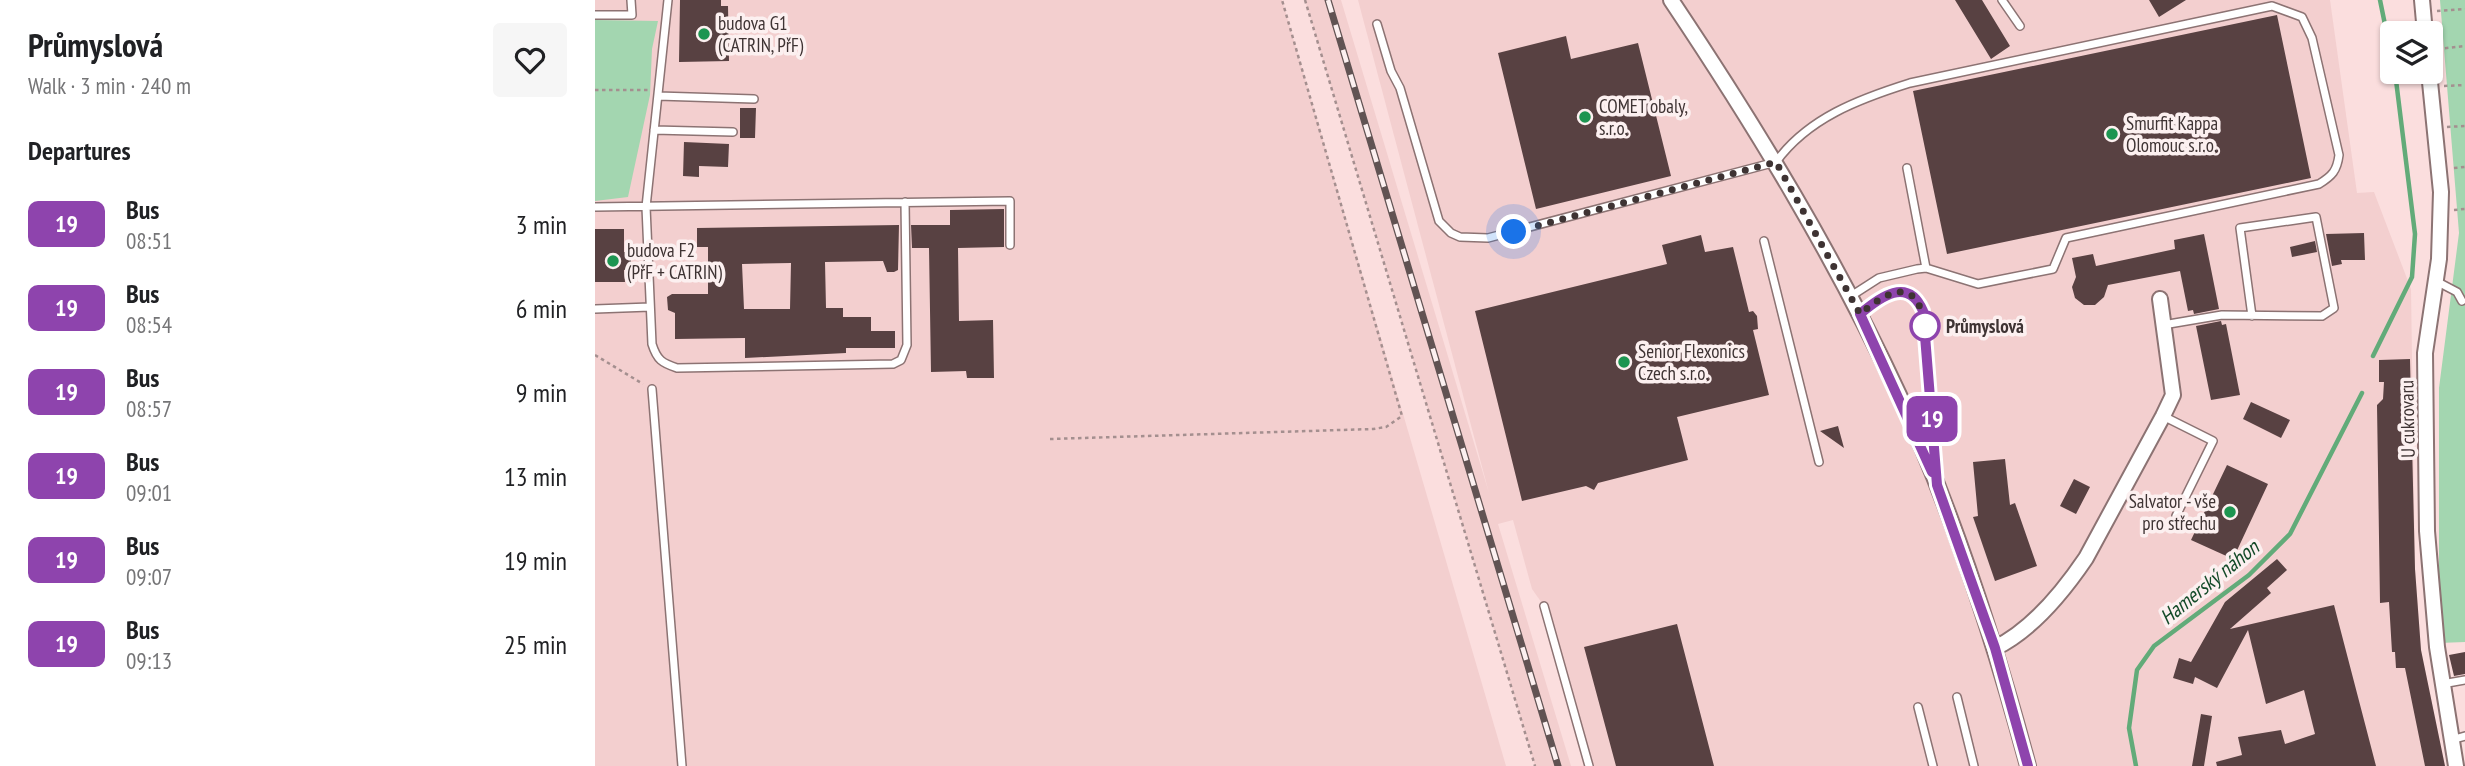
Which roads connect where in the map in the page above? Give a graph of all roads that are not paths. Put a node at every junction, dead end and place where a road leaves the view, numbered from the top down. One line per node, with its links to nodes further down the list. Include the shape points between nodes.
1 (631, 0): 6 (lane, via 632,15)
2 (668, 0): 11 (lane)
3 (2002, 0): 9 (lane)
4 (2422, 0): 7 (street)
5 (1674, 1): 15 (street)
6 (595, 15)
7 (2424, 21)
8 (1377, 24): 15 (lane, via 1439,221 1460,237 1488,238)
9 (2020, 26)
10 (2430, 84): 23 (street, U cukrovaru, via 2441,192)
11 (659, 93): 12 (lane); 13 (lane)
12 (754, 99)
13 (655, 130): 14 (lane); 18 (lane)
14 (733, 132)
15 (1776, 162): 22 (lane, via 1791,142 1819,121 1868,96 1910,83 2272,6 2302,17 2312,38 2339,155 2332,176 2319,184 2066,238 2053,269 1978,284); 24 (street)
16 (1907, 168): 22 (lane)
17 (905, 202): 18 (lane); 21 (lane, via 1010,201); 27 (lane, via 907,345 901,360 893,364 677,368 656,357)
18 (646, 207): 19 (lane); 27 (lane)
19 (595, 208)
20 (1764, 242): 34 (lane)
21 (1010, 245)
22 (1926, 268): 24 (lane, via 1888,274)
23 (2435, 281): 26 (lane, via 2457,292); 40 (street, U cukrovaru, via 2425,353 2427,531)
24 (1851, 296): 29 (street)
25 (2160, 299): 31 (street)
26 (2462, 301)
27 (650, 307): 28 (lane)
28 (595, 309)
29 (1860, 314): 35 (street); 35 (lane, via 1877,299 1898,292 1919,300)
30 (2252, 316): 30 (lane, via 2240,228 2316,217 2334,308 2322,316); 31 (lane)
31 (2164, 325): 33 (street, via 2173,395)
32 (652, 390): 44 (lane)
33 (2163, 416): 36 (lane, via 2213,441); 38 (street, via 2072,579 2020,632)
34 (1819, 463)
35 (1937, 485): 38 (street)
36 (2176, 516)
37 (1544, 606): 45 (lane)
38 (1995, 648): 48 (street)
39 (2465, 680): 40 (lane)
40 (2442, 684): 43 (street, U cukrovaru)
41 (1957, 697): 47 (lane)
42 (1918, 707): 46 (lane)
43 (2458, 738): 49 (street, U cukrovaru)
44 (682, 766)
45 (1589, 766)
46 (1933, 766)
47 (1974, 766)
48 (2028, 766)
49 (2456, 766)

